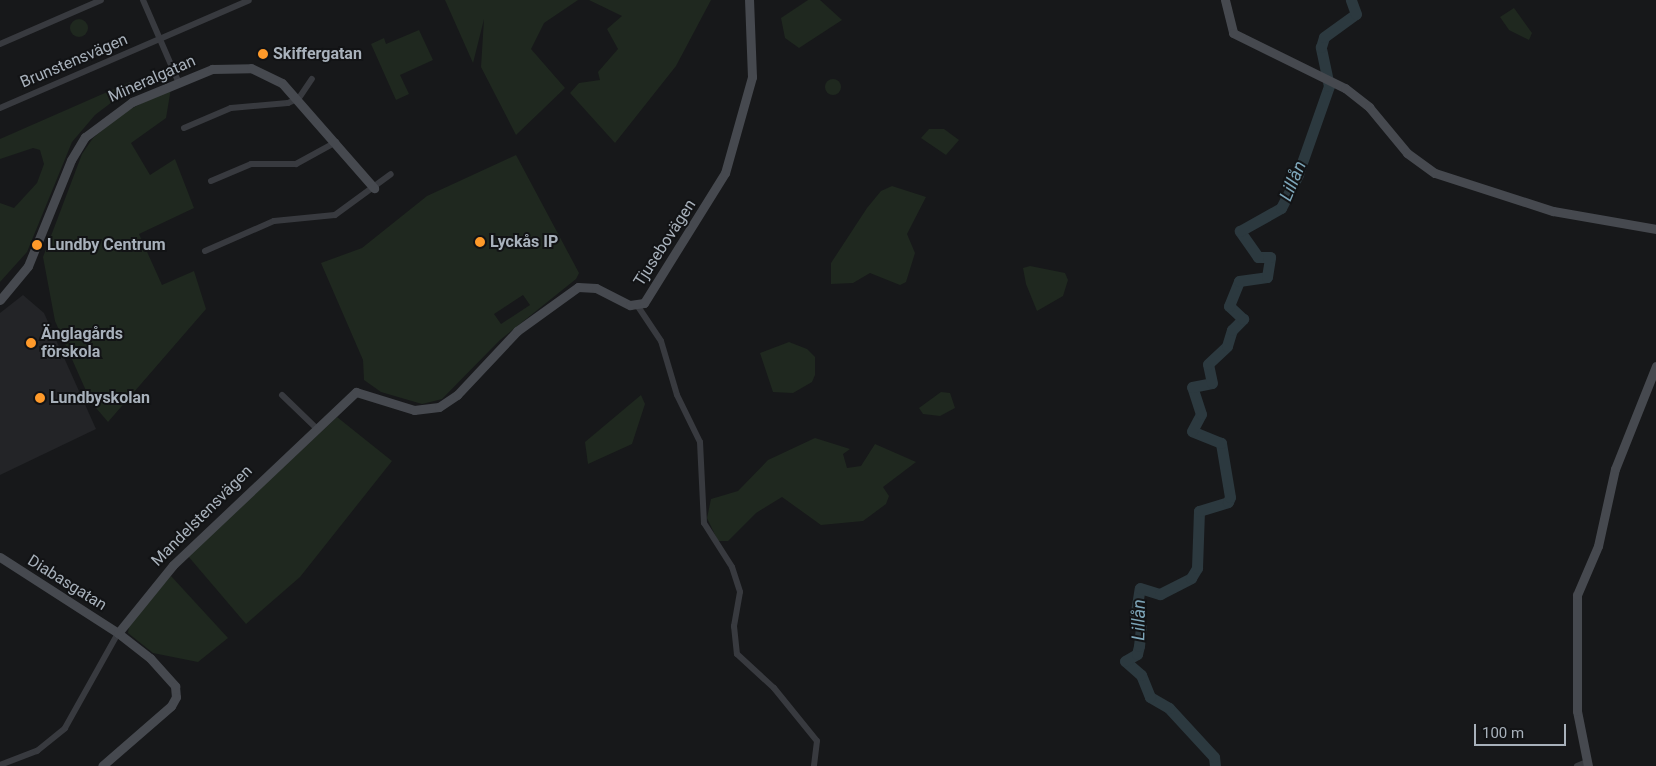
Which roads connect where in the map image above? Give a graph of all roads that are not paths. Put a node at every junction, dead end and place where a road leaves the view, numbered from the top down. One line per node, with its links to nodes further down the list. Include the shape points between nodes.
1 (101, 0): 7 (street)
2 (143, 0): 6 (street)
3 (249, 0): 6 (street, Brunstensvägen)
4 (749, 0): 20 (street, Tjusebovägen, via 752,77 721,184 656,288)
5 (1225, 0): 17 (street, via 1231,31 1239,38 1332,80 1369,107 1407,153 1435,173 1553,211)
6 (160, 39): 9 (street); 11 (street, Brunstensvägen)
7 (0, 44)
8 (312, 79): 10 (street)
9 (178, 81): 10 (street, Mineralgatan, via 218,68 242,67 278,80); 19 (street, Mineralgatan, via 109,115 85,137 28,266)
10 (299, 98): 12 (street, via 269,108 231,108); 13 (street, Mineralgatan)
11 (0, 108)
12 (184, 128)
13 (336, 142): 15 (street, via 296,164 251,164); 16 (street, Mineralgatan)
14 (390, 174): 16 (street)
15 (211, 181)
16 (374, 188): 18 (street, via 335,216 274,221)
17 (1656, 229)
18 (205, 251)
19 (0, 300)
20 (637, 305): 23 (street, Tjusebovägen, via 596,288 578,287 517,331 446,403 414,410); 30 (street, via 661,341 677,395 700,442 704,523 732,567 740,592 734,626 737,654 774,688 817,741)
21 (1656, 366): 27 (street, via 1615,469 1598,546 1577,595 1577,711)
22 (282, 395): 24 (street)
23 (379, 398): 24 (street, Mandelstensvägen, via 356,392)
24 (316, 428): 26 (street, Mandelstensvägen, via 158,580)
25 (0, 557): 26 (street, Diabasgatan)
26 (118, 633): 28 (street, via 65,728 37,751); 29 (street, via 169,677 176,697)
27 (1588, 764): 31 (street)
28 (0, 765)
29 (102, 766)
30 (814, 766)
31 (1577, 766)

